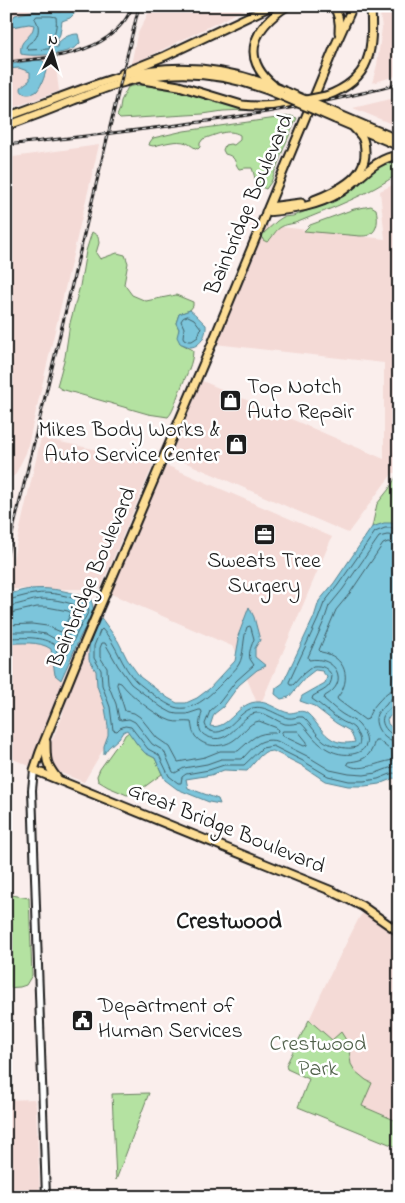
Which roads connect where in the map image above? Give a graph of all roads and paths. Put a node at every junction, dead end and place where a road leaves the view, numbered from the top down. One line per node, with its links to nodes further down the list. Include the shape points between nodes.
1 (271, 6): 6 (main road)
2 (287, 6): 10 (main road, via 261,30 254,47 254,58 260,71)
3 (333, 6): 7 (main road, via 340,23)
4 (371, 6): 8 (main road, bridge, via 372,39 367,62 351,83 326,96 272,106 253,106 179,86)
5 (351, 7): 7 (main road, Bainbridge Boulevard)
6 (263, 8): 9 (main road)
7 (335, 46): 18 (main road, Bainbridge Boulevard)
8 (130, 80): 10 (main road, via 174,74 211,76); 13 (main road)
9 (102, 83): 10 (main road, via 136,73 193,69 241,76); 12 (main road)
10 (283, 92): 11 (main road, bridge)
11 (336, 116): 14 (main road); 15 (main road)
12 (6, 117)
13 (6, 126)
14 (354, 128): 16 (main road); 18 (main road, via 362,139 365,156 356,176 314,200)
15 (399, 140)
16 (399, 146)
17 (399, 155): 18 (main road, via 378,161 344,191 323,201 303,207)
18 (267, 209): 19 (main road, Bainbridge Boulevard)
19 (47, 737): 20 (main road, Bainbridge Boulevard); 21 (main road, via 46,759)
20 (34, 770): 21 (main road, Great Bridge Boulevard); 23 (main road, Bainbridge Boulevard, via 32,790)
21 (57, 778): 22 (main road, Great Bridge Boulevard, via 332,891 362,906)
22 (399, 932)
23 (46, 1197)

